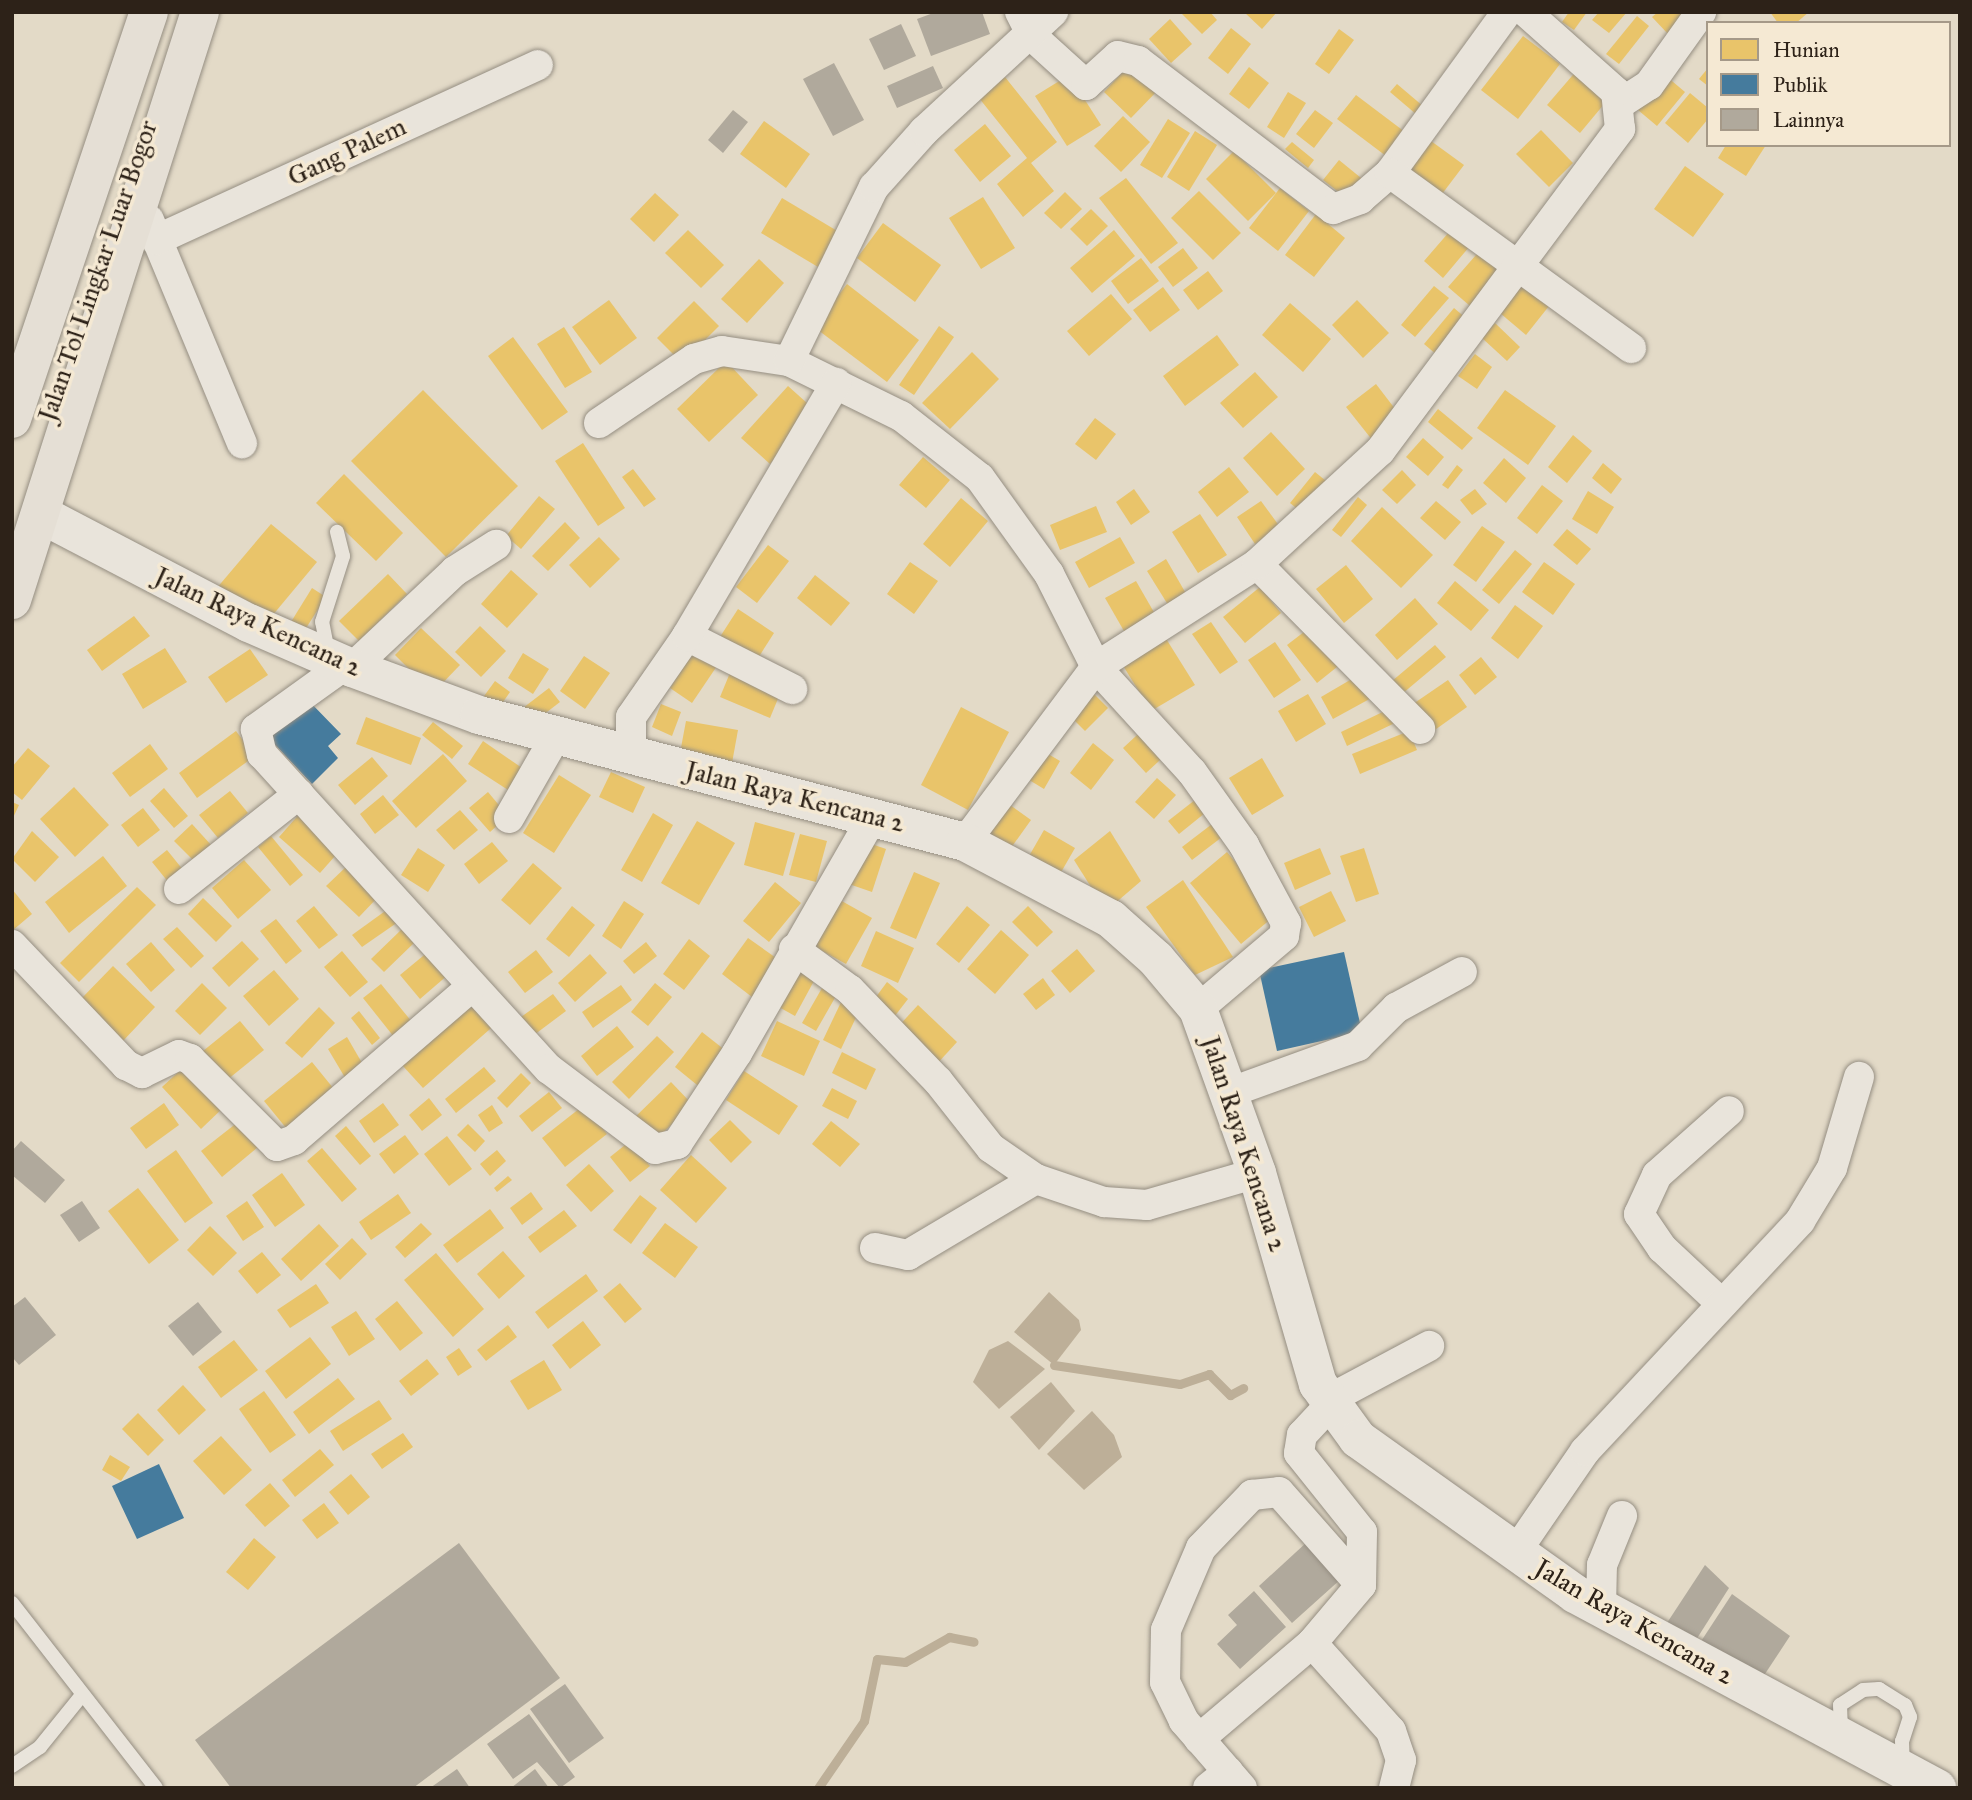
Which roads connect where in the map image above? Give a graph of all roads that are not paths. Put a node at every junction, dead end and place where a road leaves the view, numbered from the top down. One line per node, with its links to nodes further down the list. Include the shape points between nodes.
1 (127, 12): 18 (highway)
2 (149, 12): 20 (highway, Jalan Tol Lingkar Luar Bogor)
3 (184, 12): 23 (highway, Jalan Tol Lingkar Luar Bogor)
4 (200, 12): 13 (highway)
5 (1053, 12): 9 (street)
6 (1507, 12): 12 (street)
7 (1526, 12): 11 (street, via 1606,81)
8 (1701, 12): 11 (street, via 1649,85)
9 (1026, 24): 12 (street, via 1086,85 1118,56 1138,61 1333,209 1360,200); 17 (street, via 874,187)
10 (538, 65): 14 (street, Gang Palem)
11 (1621, 103): 15 (street, via 1620,129)
12 (1390, 173): 15 (street)
13 (141, 197): 14 (street); 23 (highway)
14 (156, 240): 22 (street)
15 (1517, 267): 16 (street); 26 (street, via 1380,451)
16 (1631, 348)
17 (789, 361): 19 (street); 21 (street, via 722,351 694,359)
18 (12, 376)
19 (836, 383): 28 (street); 30 (street, via 901,416 980,478 1049,574)
20 (12, 419)
21 (599, 422)
22 (242, 443)
23 (27, 522): 27 (highway); 29 (street, Jalan Raya Kencana 2)
24 (337, 532): 29 (lane, via 343,556 322,622)
25 (496, 545): 29 (street, via 454,570)
26 (1257, 564): 30 (street); 32 (street)
27 (12, 600)
28 (687, 636): 31 (street); 34 (street, via 631,717)
29 (342, 663): 33 (street, Jalan Raya Kencana 2); 35 (street, via 256,729 262,754)
30 (1096, 667): 38 (street); 44 (street, via 1221,808 1286,923 1276,949)
31 (792, 689)
32 (1420, 729)
33 (556, 736): 34 (street, Jalan Raya Kencana 2); 37 (street)
34 (631, 755): 36 (street, Jalan Raya Kencana 2)
35 (299, 794): 39 (street); 43 (street)
36 (874, 815): 38 (street, Jalan Raya Kencana 2); 41 (street)
37 (509, 818)
38 (965, 842): 44 (street, Jalan Raya Kencana 2, via 1111,919 1156,958)
39 (179, 889)
40 (12, 945): 43 (street, via 125,1065 142,1073 179,1055 190,1059 277,1146 294,1140)
41 (794, 949): 43 (street, via 737,1053 677,1144 663,1151 593,1108); 49 (street, via 850,990 938,1081 990,1148)
42 (1462, 972): 46 (street, via 1396,1008 1358,1046)
43 (470, 988)
44 (1198, 1009): 46 (street, Jalan Raya Kencana 2)
45 (1859, 1077): 51 (street, via 1832,1168 1801,1221)
46 (1231, 1092): 48 (street, Jalan Raya Kencana 2)
47 (1729, 1111): 51 (street, via 1657,1175 1639,1214 1662,1248)
48 (1258, 1173): 49 (street, via 1147,1205 1104,1202); 53 (street, Jalan Raya Kencana 2)
49 (1036, 1179): 50 (street, via 908,1255)
50 (875, 1248)
51 (1722, 1304): 55 (street, via 1585,1451)
52 (1429, 1346): 53 (street, via 1341,1393)
53 (1333, 1409): 55 (street, Jalan Raya Kencana 2, via 1402,1476); 56 (street, via 1302,1435 1300,1453 1362,1532)
54 (1622, 1516): 58 (street, via 1602,1565)
55 (1515, 1553): 58 (street, Jalan Raya Kencana 2)
56 (1361, 1585): 59 (street); 62 (street, via 1279,1492 1266,1489 1237,1506 1201,1548 1166,1630 1165,1682)
57 (12, 1603): 60 (lane)
58 (1601, 1608): 61 (street, Jalan Raya Kencana 2)
59 (1312, 1643): 62 (street); 67 (street, via 1391,1731 1401,1760)
60 (82, 1695): 63 (lane, via 40,1747); 66 (lane)
61 (1841, 1737): 64 (street, Jalan Raya Kencana 2); 64 (lane, via 1840,1705 1846,1700 1863,1689 1893,1697 1910,1717 1902,1741)
62 (1199, 1739): 65 (street)
63 (12, 1766)
64 (1903, 1770): 68 (street, Jalan Raya Kencana 2)
65 (1226, 1782)
66 (156, 1788)
67 (1394, 1788)
68 (1937, 1788)

